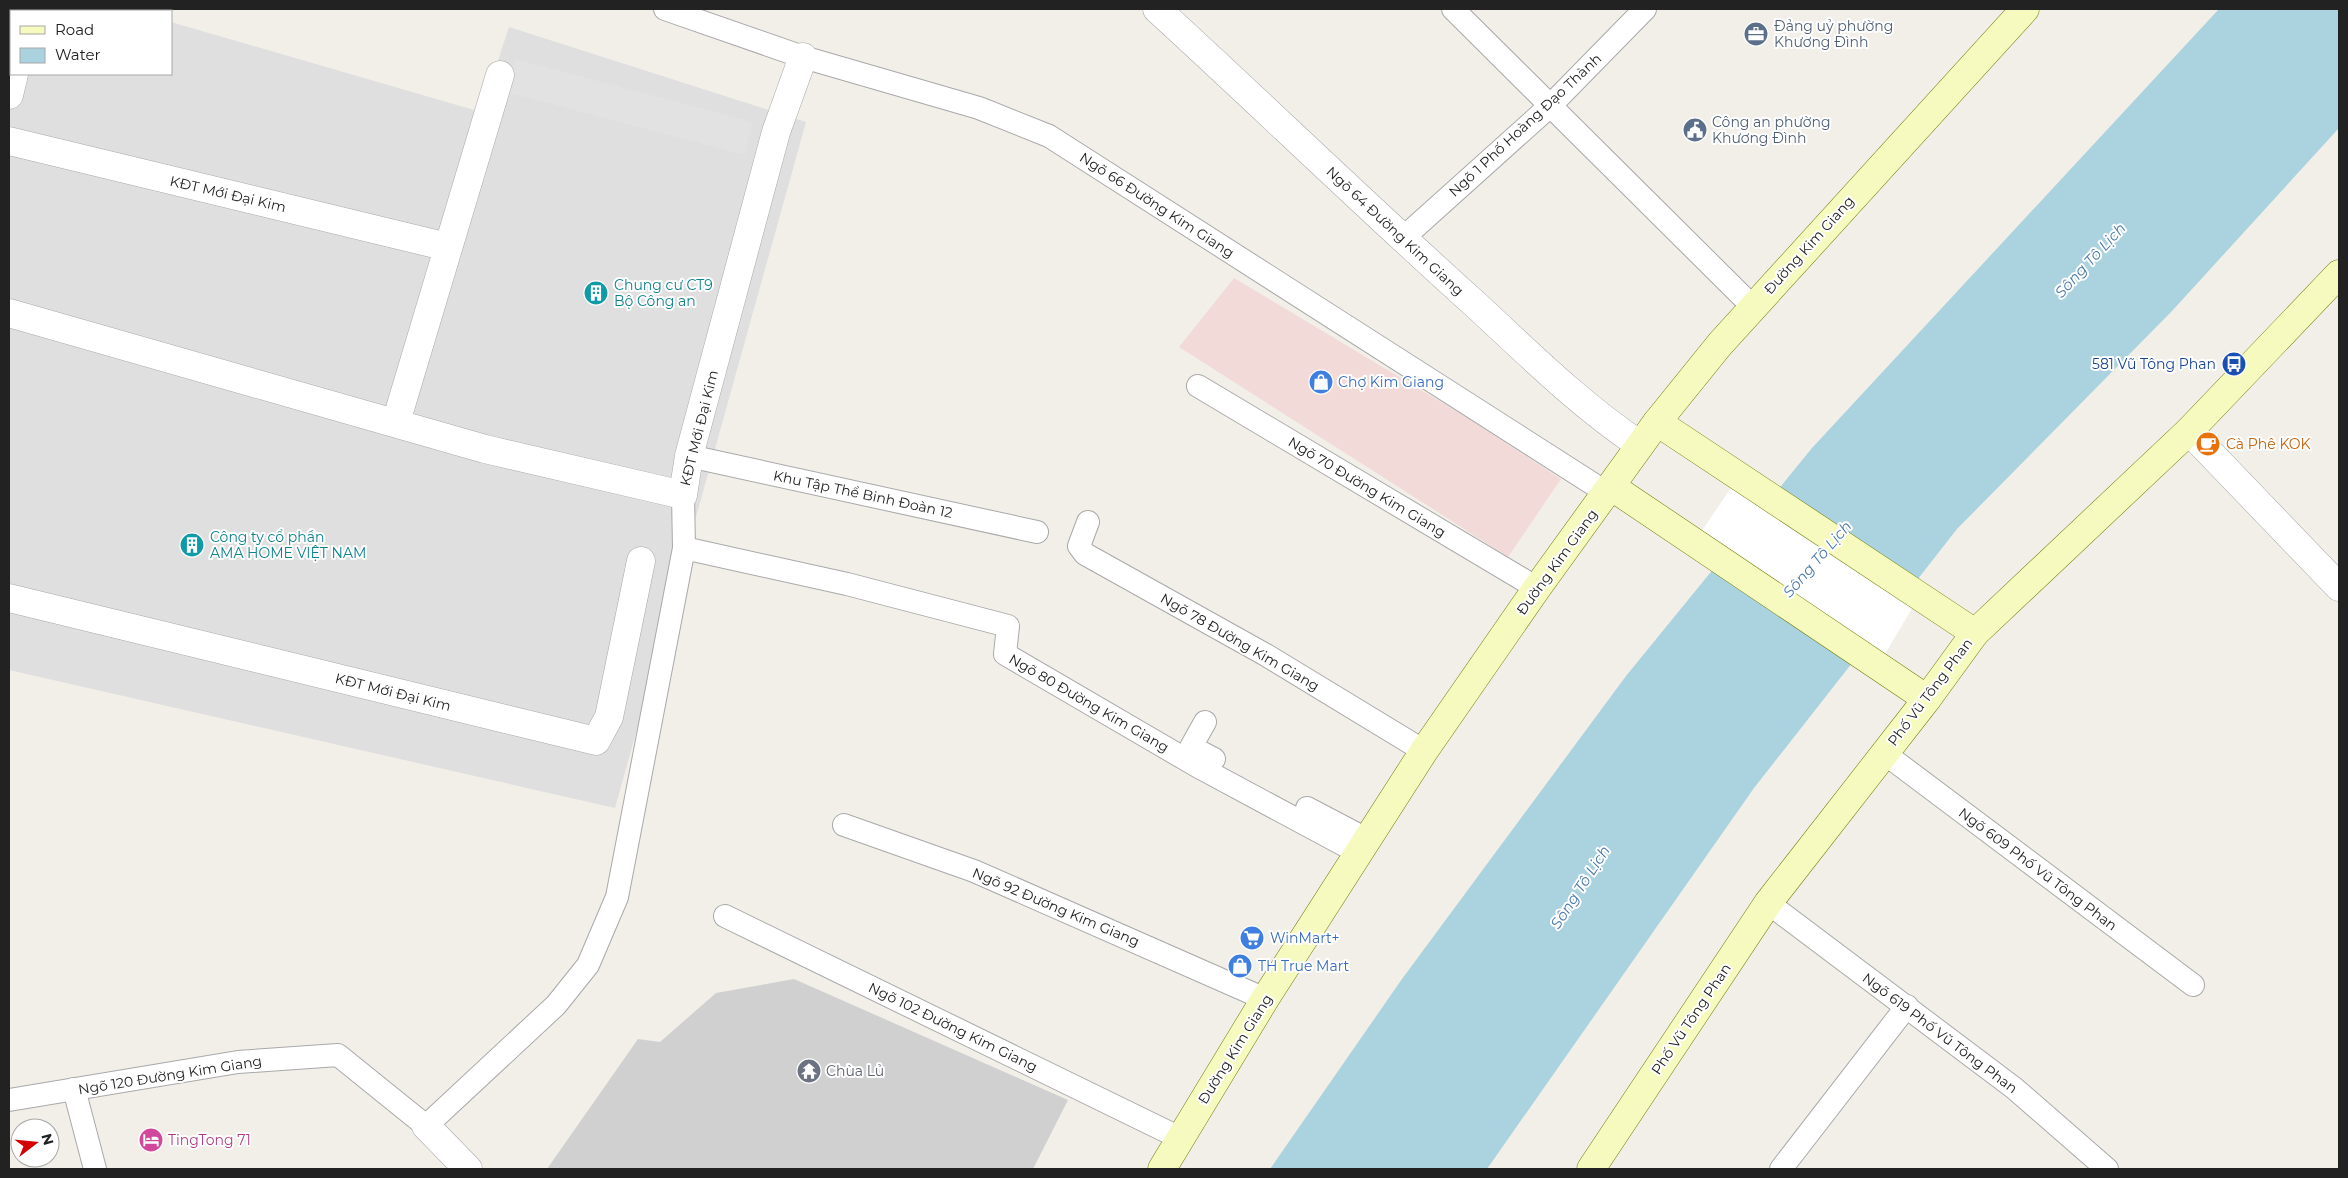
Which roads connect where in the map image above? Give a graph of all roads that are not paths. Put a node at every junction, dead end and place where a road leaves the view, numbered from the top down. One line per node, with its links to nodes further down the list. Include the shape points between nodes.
1 (665, 9): 6 (lane, Ngõ 66 Đường Kim Giang)
2 (1157, 9): 12 (street, Ngõ 64 Đường Kim Giang)
3 (1453, 9): 10 (lane)
4 (1646, 9): 10 (lane, Ngõ 1 Phố Hoàng Đạo Thành)
5 (2016, 12): 15 (main road, Đường Kim Giang)
6 (803, 57): 22 (street, KĐT Mới Đại Kim, via 776,132); 23 (lane, Ngõ 66 Đường Kim Giang, via 978,108 1049,136)
7 (14, 75): 9 (street)
8 (500, 75): 13 (street)
9 (9, 95)
10 (1550, 106): 12 (lane, Ngõ 1 Phố Hoàng Đạo Thành); 15 (lane)
11 (9, 141): 13 (street, KĐT Mới Đại Kim)
12 (1402, 239): 21 (street, Ngõ 64 Đường Kim Giang, via 1604,421)
13 (448, 247): 18 (street)
14 (2339, 274): 20 (main road, Phố Vũ Tông Phan)
15 (1753, 307): 19 (main road, Đường Kim Giang)
16 (9, 313): 18 (street, KĐT Mới Đại Kim)
17 (1198, 386): 30 (lane, Ngõ 70 Đường Kim Giang)
18 (396, 422): 24 (street, KĐT Mới Đại Kim, via 485,449)
19 (1657, 422): 21 (main road, Đường Kim Giang); 32 (main road)
20 (2190, 431): 29 (street); 32 (main road, Phố Vũ Tông Phan)
21 (1640, 445): 23 (main road, Đường Kim Giang)
22 (690, 456): 24 (street, KĐT Mới Đại Kim); 26 (lane, Khu Tập Thể Binh Đoàn 12)
23 (1609, 490): 30 (main road, Đường Kim Giang); 33 (main road, via 1695,541)
24 (683, 495): 27 (lane)
25 (1088, 522): 35 (lane, Ngõ 78 Đường Kim Giang, via 1079,546 1085,554 1266,655)
26 (1037, 532)
27 (684, 548): 38 (lane, Ngõ 80 Đường Kim Giang, via 847,584 1008,626 1005,654 1198,766); 46 (lane, via 617,897 588,965 556,1005)
28 (640, 561): 31 (street, KĐT Mới Đại Kim, via 609,717 596,741)
29 (2339, 587)
30 (1537, 588): 35 (main road, Đường Kim Giang)
31 (9, 598)
32 (1975, 633): 33 (main road, Phố Vũ Tông Phan)
33 (1927, 699): 36 (main road, Phố Vũ Tông Phan)
34 (1205, 722): 38 (lane, via 1191,747)
35 (1424, 751): 38 (main road, Đường Kim Giang)
36 (1884, 753): 39 (main road, Phố Vũ Tông Phan); 41 (lane, Ngõ 609 Phố Vũ Tông Phan)
37 (844, 824): 42 (lane, Ngõ 92 Đường Kim Giang, via 974,871)
38 (1363, 846): 42 (main road, Đường Kim Giang)
39 (1768, 903): 43 (lane, Ngõ 619 Phố Vũ Tông Phan); 51 (main road, Phố Vũ Tông Phan)
40 (725, 916): 47 (lane, Ngõ 102 Đường Kim Giang)
41 (2193, 985)
42 (1265, 999): 47 (main road, Đường Kim Giang)
43 (1907, 1006): 52 (lane); 53 (lane, Ngõ 619 Phố Vũ Tông Phan, via 2014,1088)
44 (74, 1089): 45 (lane, Ngõ 120 Đường Kim Giang); 46 (lane, Ngõ 120 Đường Kim Giang, via 238,1062 338,1055); 48 (lane)
45 (9, 1100)
46 (426, 1126): 49 (street, Ngõ 120 Đường Kim Giang)
47 (1180, 1138): 50 (main road, Đường Kim Giang)
48 (95, 1169)
49 (468, 1169)
50 (1162, 1169)
51 (1591, 1169)
52 (1781, 1169)
53 (2107, 1169)

